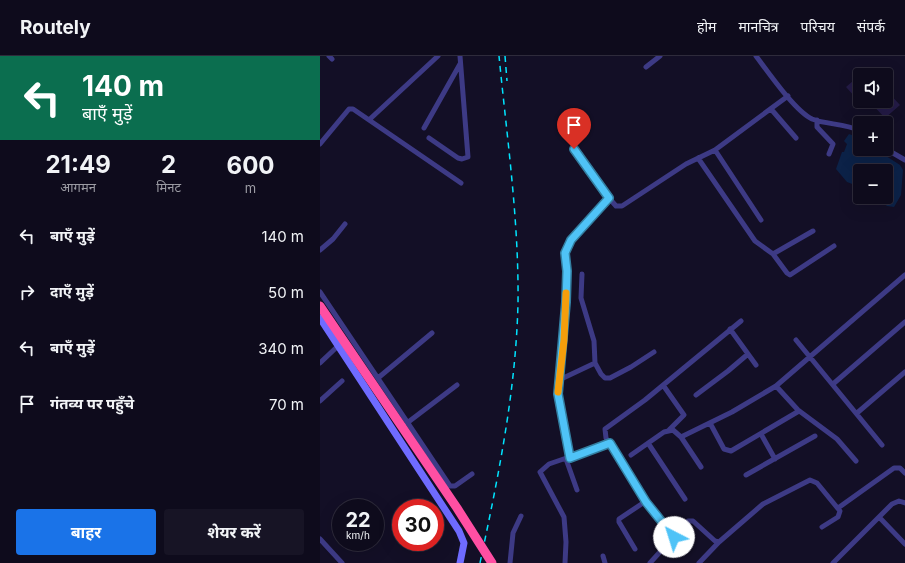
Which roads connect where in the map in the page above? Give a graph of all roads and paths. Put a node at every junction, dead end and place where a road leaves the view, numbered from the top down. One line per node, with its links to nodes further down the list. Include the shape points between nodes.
1 (438, 56): 9 (street)
2 (460, 56): 5 (street)
3 (660, 56): 6 (street)
4 (756, 56): 7 (street)
5 (460, 64): 11 (street); 13 (street, via 468,157 458,158)
6 (646, 67)
7 (788, 96): 8 (street); 10 (street, via 806,115)
8 (771, 109): 14 (street); 17 (street)
9 (370, 119): 15 (street, via 356,110 349,109); 22 (street)
10 (817, 120): 12 (street); 19 (street, via 817,127 833,144)
11 (424, 128)
12 (853, 128)
13 (429, 138)
14 (796, 138)
15 (320, 144)
16 (574, 149): 23 (street)
17 (715, 150): 20 (street); 24 (street)
18 (893, 153): 21 (street)
19 (829, 154)
20 (698, 158): 23 (street, via 622,206 616,206); 29 (street, via 755,241)
21 (905, 160)
22 (461, 183)
23 (609, 198): 49 (street, via 571,240 565,251 566,302)
24 (761, 220)
25 (345, 224): 28 (street)
26 (813, 231): 29 (street)
27 (834, 246): 29 (street, via 790,275)
28 (320, 250)
29 (773, 254)
30 (582, 274): 45 (street, via 581,298 594,341)
31 (905, 275): 43 (street)
32 (320, 292): 48 (street)
33 (320, 306): 93 (highway, bridge)
34 (320, 318): 40 (street)
35 (741, 321): 37 (street)
36 (905, 322): 51 (street)
37 (730, 329): 42 (street); 53 (street)
38 (432, 333): 48 (street)
39 (796, 340): 43 (street)
40 (339, 345): 44 (street); 92 (street, via 459,531 464,542)
41 (654, 352): 45 (street, via 631,368 608,379 601,374)
42 (748, 354): 46 (street); 55 (street)
43 (810, 356): 51 (street); 54 (street)
44 (320, 362)
45 (595, 363): 49 (street)
46 (756, 366)
47 (905, 372): 58 (street)
48 (378, 378): 59 (street)
49 (559, 380): 69 (street, via 558,401)
50 (342, 381): 56 (street)
51 (833, 384): 58 (street)
52 (457, 385): 59 (street)
53 (663, 385): 61 (street, via 684,415); 65 (street, via 606,428 605,433)
54 (776, 386): 57 (street); 60 (street)
55 (696, 395)
56 (320, 401)
57 (799, 411): 62 (street); 71 (street, via 837,439)
58 (857, 413): 67 (street)
59 (407, 423): 74 (street, via 450,486 455,486)
60 (710, 423): 62 (street, via 724,449 729,451); 64 (street)
61 (669, 430): 64 (street, via 676,431); 66 (street)
62 (761, 434): 70 (street)
63 (815, 436): 70 (street)
64 (681, 437): 72 (street)
65 (610, 443): 69 (street); 78 (street)
66 (648, 443): 68 (street); 77 (street)
67 (882, 445)
68 (631, 455)
69 (568, 458): 76 (street); 95 (street, via 547,465 540,473 564,517)
70 (775, 459): 75 (street)
71 (856, 460)
72 (701, 467)
73 (905, 473): 80 (street, via 900,468 894,468)
74 (472, 474)
75 (746, 475)
76 (577, 490)
77 (685, 499)
78 (646, 502): 84 (street); 88 (street, via 619,519)
79 (905, 503): 82 (street, via 894,503)
80 (838, 508): 83 (street, via 838,517); 86 (street, via 817,483 808,481 763,504)
81 (521, 516): 94 (street, via 513,532)
82 (879, 517): 87 (street); 90 (street)
83 (822, 527)
84 (674, 537): 86 (street, via 691,520 715,542); 97 (street)
85 (320, 539): 91 (street)
86 (719, 542): 98 (street)
87 (905, 544)
88 (635, 549)
89 (603, 556): 96 (street)
90 (835, 562)
91 (342, 563)
92 (460, 563)
93 (492, 563)
94 (510, 563)
95 (565, 563)
96 (605, 563)
97 (650, 563)
98 (699, 563)

